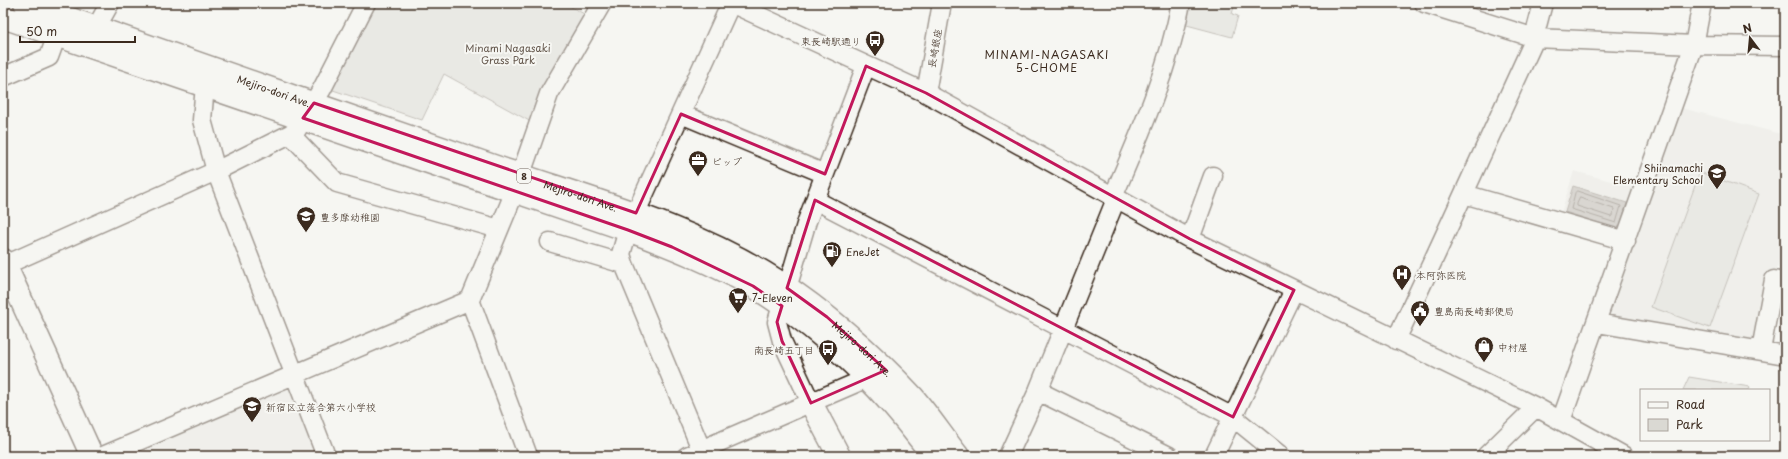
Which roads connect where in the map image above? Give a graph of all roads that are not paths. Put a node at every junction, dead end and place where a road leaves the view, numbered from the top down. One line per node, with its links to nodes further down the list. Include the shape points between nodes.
1 (25, 3): 12 (main road, Mejiro-dori Ave. / 8)
2 (110, 3): 12 (street)
3 (366, 3): 22 (street)
4 (602, 3): 26 (street, via 549,94)
5 (731, 3): 17 (street); 21 (street)
6 (942, 3): 20 (street, 長崎銀座)
7 (1181, 3): 28 (street, via 1176,31 1162,76)
8 (1424, 3): 14 (street)
9 (1543, 3): 14 (street)
10 (1702, 3): 15 (street)
11 (3, 17): 13 (main road, Mejiro-dori Ave. / 8)
12 (96, 28): 22 (main road, Mejiro-dori Ave. / 8)
13 (57, 35): 18 (street, via 49,57); 19 (main road, Mejiro-dori Ave. / 8)
14 (1535, 38): 15 (street); 27 (street)
15 (1694, 45): 16 (street); 34 (street)
16 (1785, 46)
17 (866, 66): 20 (street); 24 (street)
18 (3, 77)
19 (205, 85): 22 (main road, Mejiro-dori Ave. / 8); 23 (street, via 202,120)
20 (926, 93): 28 (street)
21 (682, 114): 24 (street); 30 (street)
22 (303, 118): 23 (street); 26 (main road, Mejiro-dori Ave. / 8); 31 (street, via 337,183)
23 (216, 171): 35 (street); 46 (street)
24 (825, 174): 29 (street)
25 (1213, 176): 32 (street)
26 (517, 183): 30 (main road, Mejiro-dori Ave. / 8); 31 (street)
27 (1464, 194): 34 (street); 43 (street)
28 (1114, 198): 32 (street); 42 (street)
29 (815, 200): 39 (street); 42 (street)
30 (632, 221): 36 (street, via 621,254); 39 (main road, Mejiro-dori Ave. / 8, via 672,247 753,286)
31 (500, 229): 40 (street)
32 (1190, 239): 38 (street)
33 (550, 242): 36 (street)
34 (1626, 242): 41 (street)
35 (4, 264): 56 (main road)
36 (624, 264): 54 (street)
37 (1785, 282): 44 (street, via 1774,280)
38 (1294, 290): 43 (street); 51 (street)
39 (784, 297): 47 (main road, Mejiro-dori Ave. / 8, via 844,355); 49 (street, via 777,322 782,341)
40 (470, 300): 46 (street); 59 (street)
41 (1597, 323): 44 (street); 52 (street)
42 (1062, 329): 48 (street); 51 (street)
43 (1396, 340): 50 (street)
44 (1761, 350): 45 (street)
45 (1785, 355)
46 (294, 374): 57 (street); 58 (street)
47 (877, 374): 49 (street); 61 (main road, Mejiro-dori Ave. / 8, via 894,407); 62 (main road, Mejiro-dori Ave. / 8, via 914,399)
48 (1038, 392): 55 (street); 63 (street)
49 (811, 403): 54 (street); 60 (main road)
50 (1536, 407): 52 (street); 66 (street)
51 (1234, 417): 64 (street); 65 (street)
52 (1562, 421): 53 (street)
53 (1599, 450): 67 (street)
54 (697, 454)
55 (1011, 455)
56 (92, 456)
57 (103, 456)
58 (326, 456)
59 (528, 456)
60 (839, 456)
61 (933, 456)
62 (958, 456)
63 (1169, 456)
64 (1214, 456)
65 (1281, 456)
66 (1486, 456)
67 (1624, 456)

